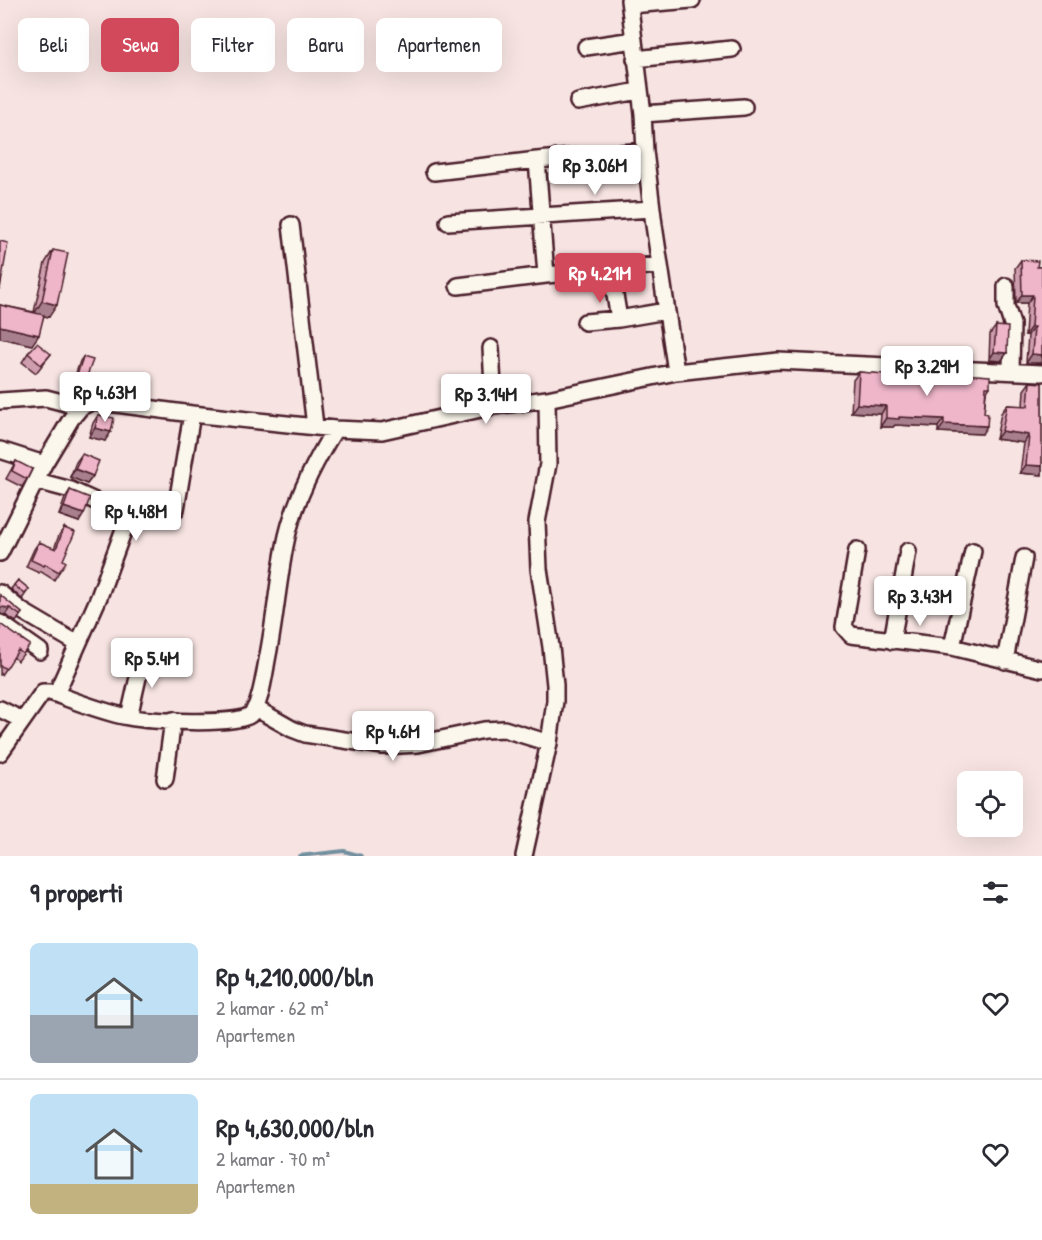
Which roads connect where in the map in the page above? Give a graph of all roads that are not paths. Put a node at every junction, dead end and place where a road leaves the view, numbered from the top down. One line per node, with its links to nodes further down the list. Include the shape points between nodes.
1 (692, 0): 2 (street)
2 (630, 3): 3 (street)
3 (633, 40): 4 (street); 6 (street)
4 (586, 47)
5 (732, 49): 6 (street)
6 (635, 59): 7 (street)
7 (639, 91): 8 (street); 10 (street)
8 (578, 102)
9 (744, 106): 10 (street)
10 (643, 114): 11 (street)
11 (645, 150): 12 (street); 14 (street)
12 (537, 160): 13 (street); 15 (street)
13 (434, 172)
14 (652, 209): 15 (street); 18 (street)
15 (540, 216): 16 (street); 20 (street)
16 (448, 222)
17 (291, 225): 35 (street)
18 (659, 265): 19 (street); 23 (street)
19 (611, 271): 20 (street); 24 (street)
20 (546, 275): 21 (street)
21 (458, 286)
22 (1005, 286): 27 (street, via 1012,324)
23 (666, 311): 24 (street); 28 (street)
24 (619, 318): 25 (street)
25 (585, 322)
26 (491, 348): 32 (street)
27 (1011, 371): 28 (street, via 778,361); 29 (street)
28 (676, 372): 30 (street)
29 (1042, 373)
30 (547, 399): 32 (street); 61 (street, via 548,464 537,522 539,568 555,685)
31 (0, 401): 33 (street, via 46,398)
32 (494, 406): 36 (street, via 382,431)
33 (81, 407): 34 (street, via 105,401); 38 (street)
34 (192, 414): 35 (street); 49 (street, via 176,508 169,513 131,510)
35 (315, 426): 36 (street)
36 (335, 429): 56 (street, via 295,513 285,545 269,651)
37 (0, 450): 38 (street)
38 (44, 464): 39 (street)
39 (37, 481): 40 (street); 44 (street)
40 (95, 501)
41 (857, 550): 48 (street, via 844,627 851,635)
42 (908, 551): 48 (street)
43 (973, 551): 50 (street)
44 (0, 553)
45 (1024, 558): 53 (street)
46 (0, 593): 49 (street, via 22,611)
47 (0, 623): 51 (street)
48 (892, 641): 50 (street)
49 (78, 644): 55 (street)
50 (952, 647): 53 (street)
51 (40, 651)
52 (138, 657): 58 (street, via 139,673)
53 (1005, 661): 54 (street)
54 (1042, 669)
55 (56, 694): 58 (street); 59 (street, via 43,692)
56 (255, 708): 60 (street, via 248,717 222,722); 61 (street, via 305,734 383,746 504,729)
57 (0, 709): 59 (street)
58 (129, 717): 60 (street)
59 (22, 720): 62 (street)
60 (173, 720): 63 (street)
61 (549, 743): 64 (street)
62 (0, 753)
63 (165, 779)
64 (524, 856)

